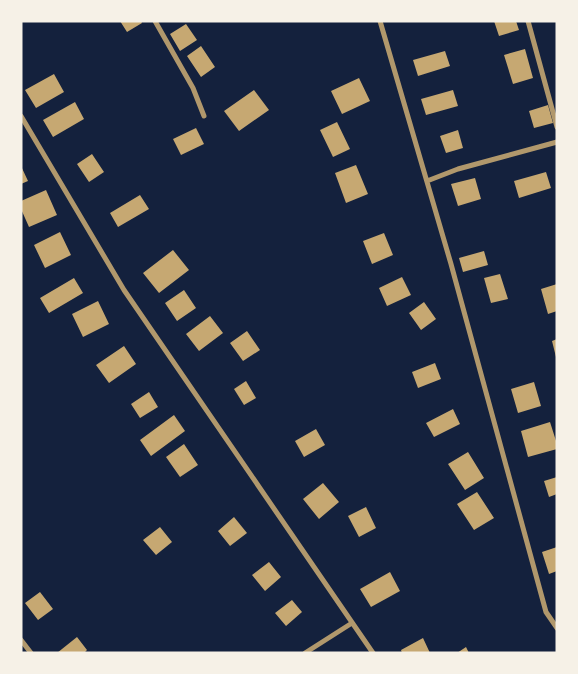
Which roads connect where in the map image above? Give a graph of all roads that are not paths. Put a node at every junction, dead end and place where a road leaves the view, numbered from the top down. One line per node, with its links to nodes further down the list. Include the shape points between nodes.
1 (155, 21): 5 (street, via 193,88)
2 (380, 21): 8 (street)
3 (528, 21): 6 (street)
4 (21, 116): 9 (street, via 124,290)
5 (204, 116)
6 (557, 127)
7 (557, 142): 8 (street, via 458,169)
8 (427, 181): 10 (street, via 546,612)
9 (352, 623): 13 (street); 14 (street)
10 (557, 628)
11 (21, 640): 12 (street)
12 (32, 653)
13 (305, 653)
14 (373, 653)

